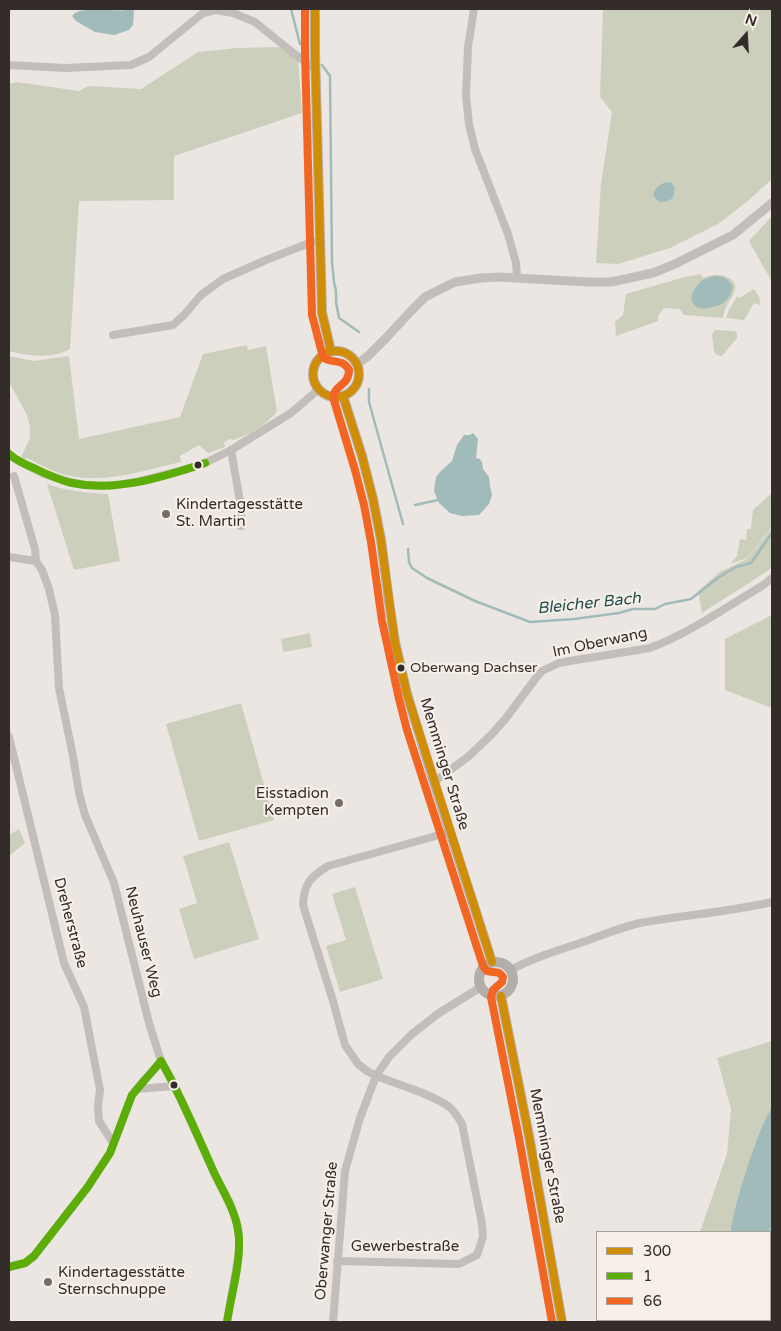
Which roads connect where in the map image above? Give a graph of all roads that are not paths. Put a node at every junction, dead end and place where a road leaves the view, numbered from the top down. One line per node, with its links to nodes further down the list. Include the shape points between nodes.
1 (315, 9): 4 (main road)
2 (474, 9): 7 (street, via 467,64 469,124 475,149 508,234)
3 (9, 65): 4 (street, via 66,68 131,65 149,57 203,13 216,10 255,22)
4 (315, 69): 6 (main road)
5 (772, 203): 7 (street, via 733,235 653,273 611,282)
6 (320, 241): 8 (street, via 223,279 201,295 173,325); 9 (main road, via 322,313)
7 (517, 277): 10 (street, via 455,282 425,298)
8 (113, 336)
9 (331, 352): 10 (main road, via 346,353); 11 (main road, via 324,354 314,367 313,375)
10 (357, 364): 12 (main road, via 359,379 356,386)
11 (319, 389): 12 (main road, via 330,396); 13 (street, via 292,413)
12 (343, 396): 21 (main road, Memminger Straße, via 362,456 381,540 395,642 407,694)
13 (231, 450): 14 (street, via 188,469 110,486 66,481 44,474); 16 (street)
14 (9, 454)
15 (14, 476): 18 (street)
16 (241, 526)
17 (9, 557): 18 (street)
18 (36, 561): 28 (street, Neuhauser Weg, via 42,570 56,615 59,688 79,793 89,828 114,883)
19 (772, 578): 21 (street, Im Oberwang, via 650,648 559,663 542,671 492,734)
20 (9, 737): 32 (street, Dreherstraße, via 64,963 84,1007 100,1090 99,1121)
21 (434, 782): 22 (main road, Memminger Straße)
22 (450, 832): 24 (main road, Memminger Straße); 29 (street, Gewerbestraße, via 328,866 310,878 305,890 303,905 345,1045 358,1064)
23 (772, 902): 25 (street, via 638,924 545,955)
24 (492, 962): 25 (main road, via 505,964); 26 (main road, via 481,970)
25 (511, 970): 27 (main road, via 512,986)
26 (481, 987): 27 (main road, via 489,995); 29 (street, Oberwanger Straße, via 412,1034)
27 (501, 996): 37 (main road, Memminger Straße)
28 (160, 1061): 30 (street, Neuhauser Weg); 31 (street)
29 (376, 1076): 33 (street, Oberwanger Straße, via 344,1171); 33 (street, Gewerbestraße, via 436,1100 457,1115 462,1124 483,1237 477,1255 459,1264)
30 (175, 1086): 31 (street); 35 (street, Neuhauser Weg, via 237,1223 239,1252)
31 (137, 1089): 32 (street)
32 (113, 1143): 34 (street, via 110,1154 87,1188 34,1256 25,1263)
33 (337, 1261): 36 (street, Oberwanger Straße)
34 (9, 1267)
35 (227, 1322)
36 (333, 1322)
37 (562, 1322)

